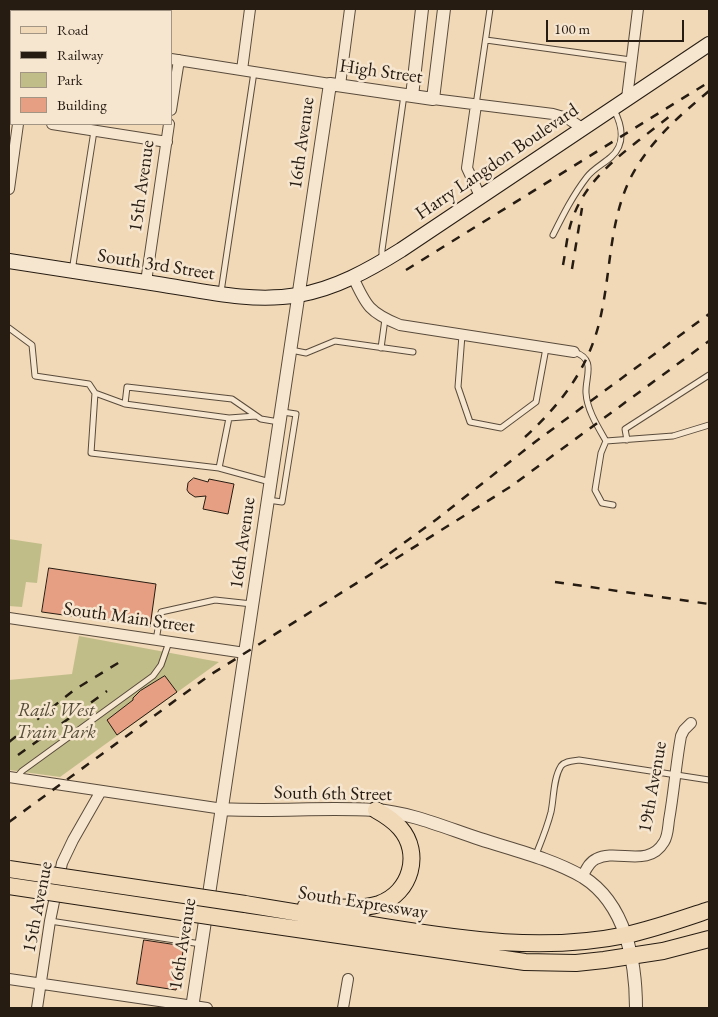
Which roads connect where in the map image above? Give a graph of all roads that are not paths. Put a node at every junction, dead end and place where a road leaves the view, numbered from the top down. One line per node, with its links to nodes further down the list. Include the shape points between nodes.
1 (250, 9): 11 (street)
2 (350, 9): 13 (street, 16th Avenue)
3 (422, 9): 14 (street)
4 (444, 9): 17 (street)
5 (490, 9): 7 (lane)
6 (638, 9): 10 (street)
7 (486, 40): 10 (lane); 18 (lane)
8 (709, 44): 16 (main road, Harry Langdon Boulevard)
9 (175, 60): 11 (street, High Street); 15 (street)
10 (632, 60): 16 (street)
11 (242, 70): 12 (street, High Street)
12 (254, 72): 13 (street, High Street); 34 (lane)
13 (335, 84): 14 (street, High Street); 35 (street, 16th Avenue)
14 (408, 95): 17 (street, High Street); 30 (lane)
15 (172, 98)
16 (627, 98): 19 (main road, Harry Langdon Boulevard)
17 (433, 99): 18 (street, High Street)
18 (476, 105): 23 (street, High Street, via 553,114); 27 (street, via 468,168)
19 (612, 108): 23 (main road, Harry Langdon Boulevard); 28 (lane, via 621,123 618,146 613,155 588,175)
20 (18, 125): 26 (street)
21 (59, 125): 24 (street)
22 (169, 125): 25 (street, 15th Avenue)
23 (582, 128): 27 (main road, Harry Langdon Boulevard)
24 (94, 130): 25 (street); 31 (lane)
25 (167, 142): 33 (street, 15th Avenue)
26 (9, 189)
27 (480, 196): 30 (main road, Harry Langdon Boulevard)
28 (553, 235)
29 (9, 261): 31 (main road, South 3rd Street)
30 (382, 262): 32 (main road, Harry Langdon Boulevard)
31 (72, 271): 33 (main road, South 3rd Street)
32 (353, 277): 35 (main road, Harry Langdon Boulevard); 36 (street, via 367,304)
33 (146, 282): 34 (main road, South 3rd Street)
34 (221, 294): 35 (main road, South 3rd Street, via 274,298)
35 (299, 295): 41 (street, 16th Avenue)
36 (385, 318): 38 (street, via 400,325); 39 (lane)
37 (9, 328): 45 (lane, via 32,345 35,376 89,384)
38 (462, 334): 40 (street); 40 (lane, via 458,387 470,422 501,428 536,402)
39 (381, 348): 41 (lane, via 335,342 306,352); 42 (lane)
40 (546, 348): 43 (street)
41 (290, 350): 48 (street, 16th Avenue)
42 (414, 352)
43 (574, 352): 52 (lane, via 581,354 586,361 589,374 586,393 596,424)
44 (709, 375): 51 (lane, via 625,429)
45 (95, 393): 46 (lane); 53 (lane, via 91,453)
46 (125, 404): 47 (lane, via 127,387 232,399); 49 (lane)
47 (257, 416): 48 (lane, via 261,419); 49 (lane)
48 (280, 417): 54 (lane, via 296,414); 55 (street, 16th Avenue)
49 (229, 418): 53 (lane)
50 (709, 425): 51 (lane, via 673,436)
51 (627, 440): 52 (lane)
52 (606, 441): 57 (lane, via 595,490 602,503)
53 (219, 468): 55 (lane)
54 (286, 477): 55 (lane); 56 (lane, via 282,502)
55 (271, 479): 56 (street, 16th Avenue)
56 (268, 500): 58 (street, 16th Avenue)
57 (613, 505)
58 (253, 604): 60 (lane, via 215,600 161,612); 62 (street, 16th Avenue)
59 (9, 618): 60 (street, South Main Street)
60 (156, 640): 61 (street, South Main Street)
61 (169, 642): 62 (street, South Main Street); 65 (lane, via 161,665 153,676)
62 (245, 653): 68 (street, 16th Avenue)
63 (691, 723): 64 (street, 19th Avenue, via 682,736)
64 (675, 775): 66 (lane); 70 (lane, via 579,760 562,764 547,826); 72 (street, 19th Avenue, via 663,844 640,857 600,857 590,863)
65 (12, 778): 67 (street, South 6th Street)
66 (709, 780)
67 (102, 791): 68 (street, South 6th Street); 76 (street, 15th Avenue, via 62,863)
68 (223, 809): 69 (street, South 6th Street); 79 (street, 16th Avenue)
69 (376, 810): 70 (street, South 6th Street, via 415,818); 74 (main road, via 402,829 411,850 409,875 389,900 363,907)
70 (535, 857): 72 (street, South 6th Street)
71 (9, 869): 74 (main road, South Expressway, bridge)
72 (582, 877): 77 (street, South 6th Street, via 610,902)
73 (9, 886): 80 (main road, South Expressway, bridge, via 510,961 576,963)
74 (245, 904): 77 (main road, South Expressway, via 498,943 559,943)
75 (709, 910): 77 (main road, South Expressway)
76 (50, 922): 79 (lane); 83 (street, 15th Avenue)
77 (625, 935): 80 (street, South 6th Street)
78 (709, 939): 80 (main road, South Expressway)
79 (202, 944): 84 (street, 16th Avenue)
80 (631, 957): 88 (street)
81 (9, 979): 83 (street)
82 (348, 979): 87 (street)
83 (41, 984): 84 (street); 85 (street, 15th Avenue)
84 (192, 1007): 86 (street)
85 (37, 1008)
86 (207, 1008)
87 (343, 1008)
88 (636, 1008)

